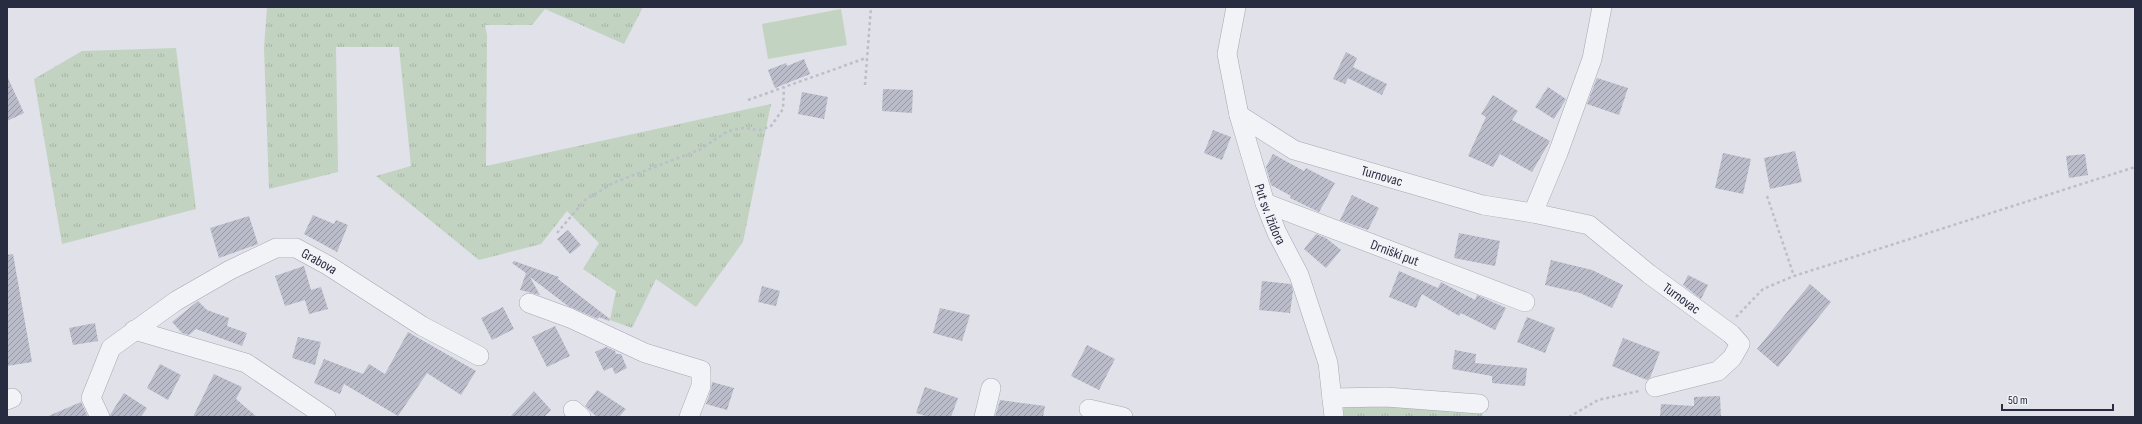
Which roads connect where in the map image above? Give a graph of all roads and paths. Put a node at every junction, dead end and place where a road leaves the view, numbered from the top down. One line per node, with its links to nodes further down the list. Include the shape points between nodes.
1 (871, 7): 4 (path)
2 (1236, 7): 8 (street, Put sv. Ižidora, via 1228,54)
3 (1602, 7): 12 (street, via 1592,59)
4 (866, 58): 5 (path); 6 (path)
5 (865, 85)
6 (784, 87): 7 (path); 13 (path, via 782,110 771,126 760,130 742,128 728,131 700,150 613,183 585,200)
7 (748, 100)
8 (1239, 115): 11 (street, Put sv. Ižidora); 12 (street, Turnovac, via 1294,150 1483,205)
9 (2135, 167): 14 (path)
10 (1767, 196): 14 (path)
11 (1266, 203): 15 (street, Drniški put); 22 (street, Put sv. Ižidora, via 1277,232 1299,275 1328,364)
12 (1533, 213): 18 (street, Turnovac, via 1589,225 1649,274)
13 (557, 232)
14 (1794, 276): 18 (path, via 1763,289 1734,319)
15 (1525, 302)
16 (529, 303): 27 (street, via 570,318 645,353 701,370 700,386)
17 (134, 330): 19 (street, Grabova, via 176,301 230,270 276,248 296,248 329,266 422,326); 25 (street, Grabova, via 111,348 91,398); 26 (street, via 246,364)
18 (1731, 334): 21 (street, via 1740,344 1732,358 1718,371)
19 (479, 356)
20 (991, 388): 28 (street)
21 (1655, 388): 31 (path, via 1598,400)
22 (1332, 398): 23 (street, via 1386,397); 30 (street, Put sv. Ižidora)
23 (1479, 404)
24 (1089, 408): 29 (street)
25 (100, 417)
26 (326, 417)
27 (689, 417)
28 (984, 417)
29 (1123, 417)
30 (1334, 417)
31 (1569, 417)

